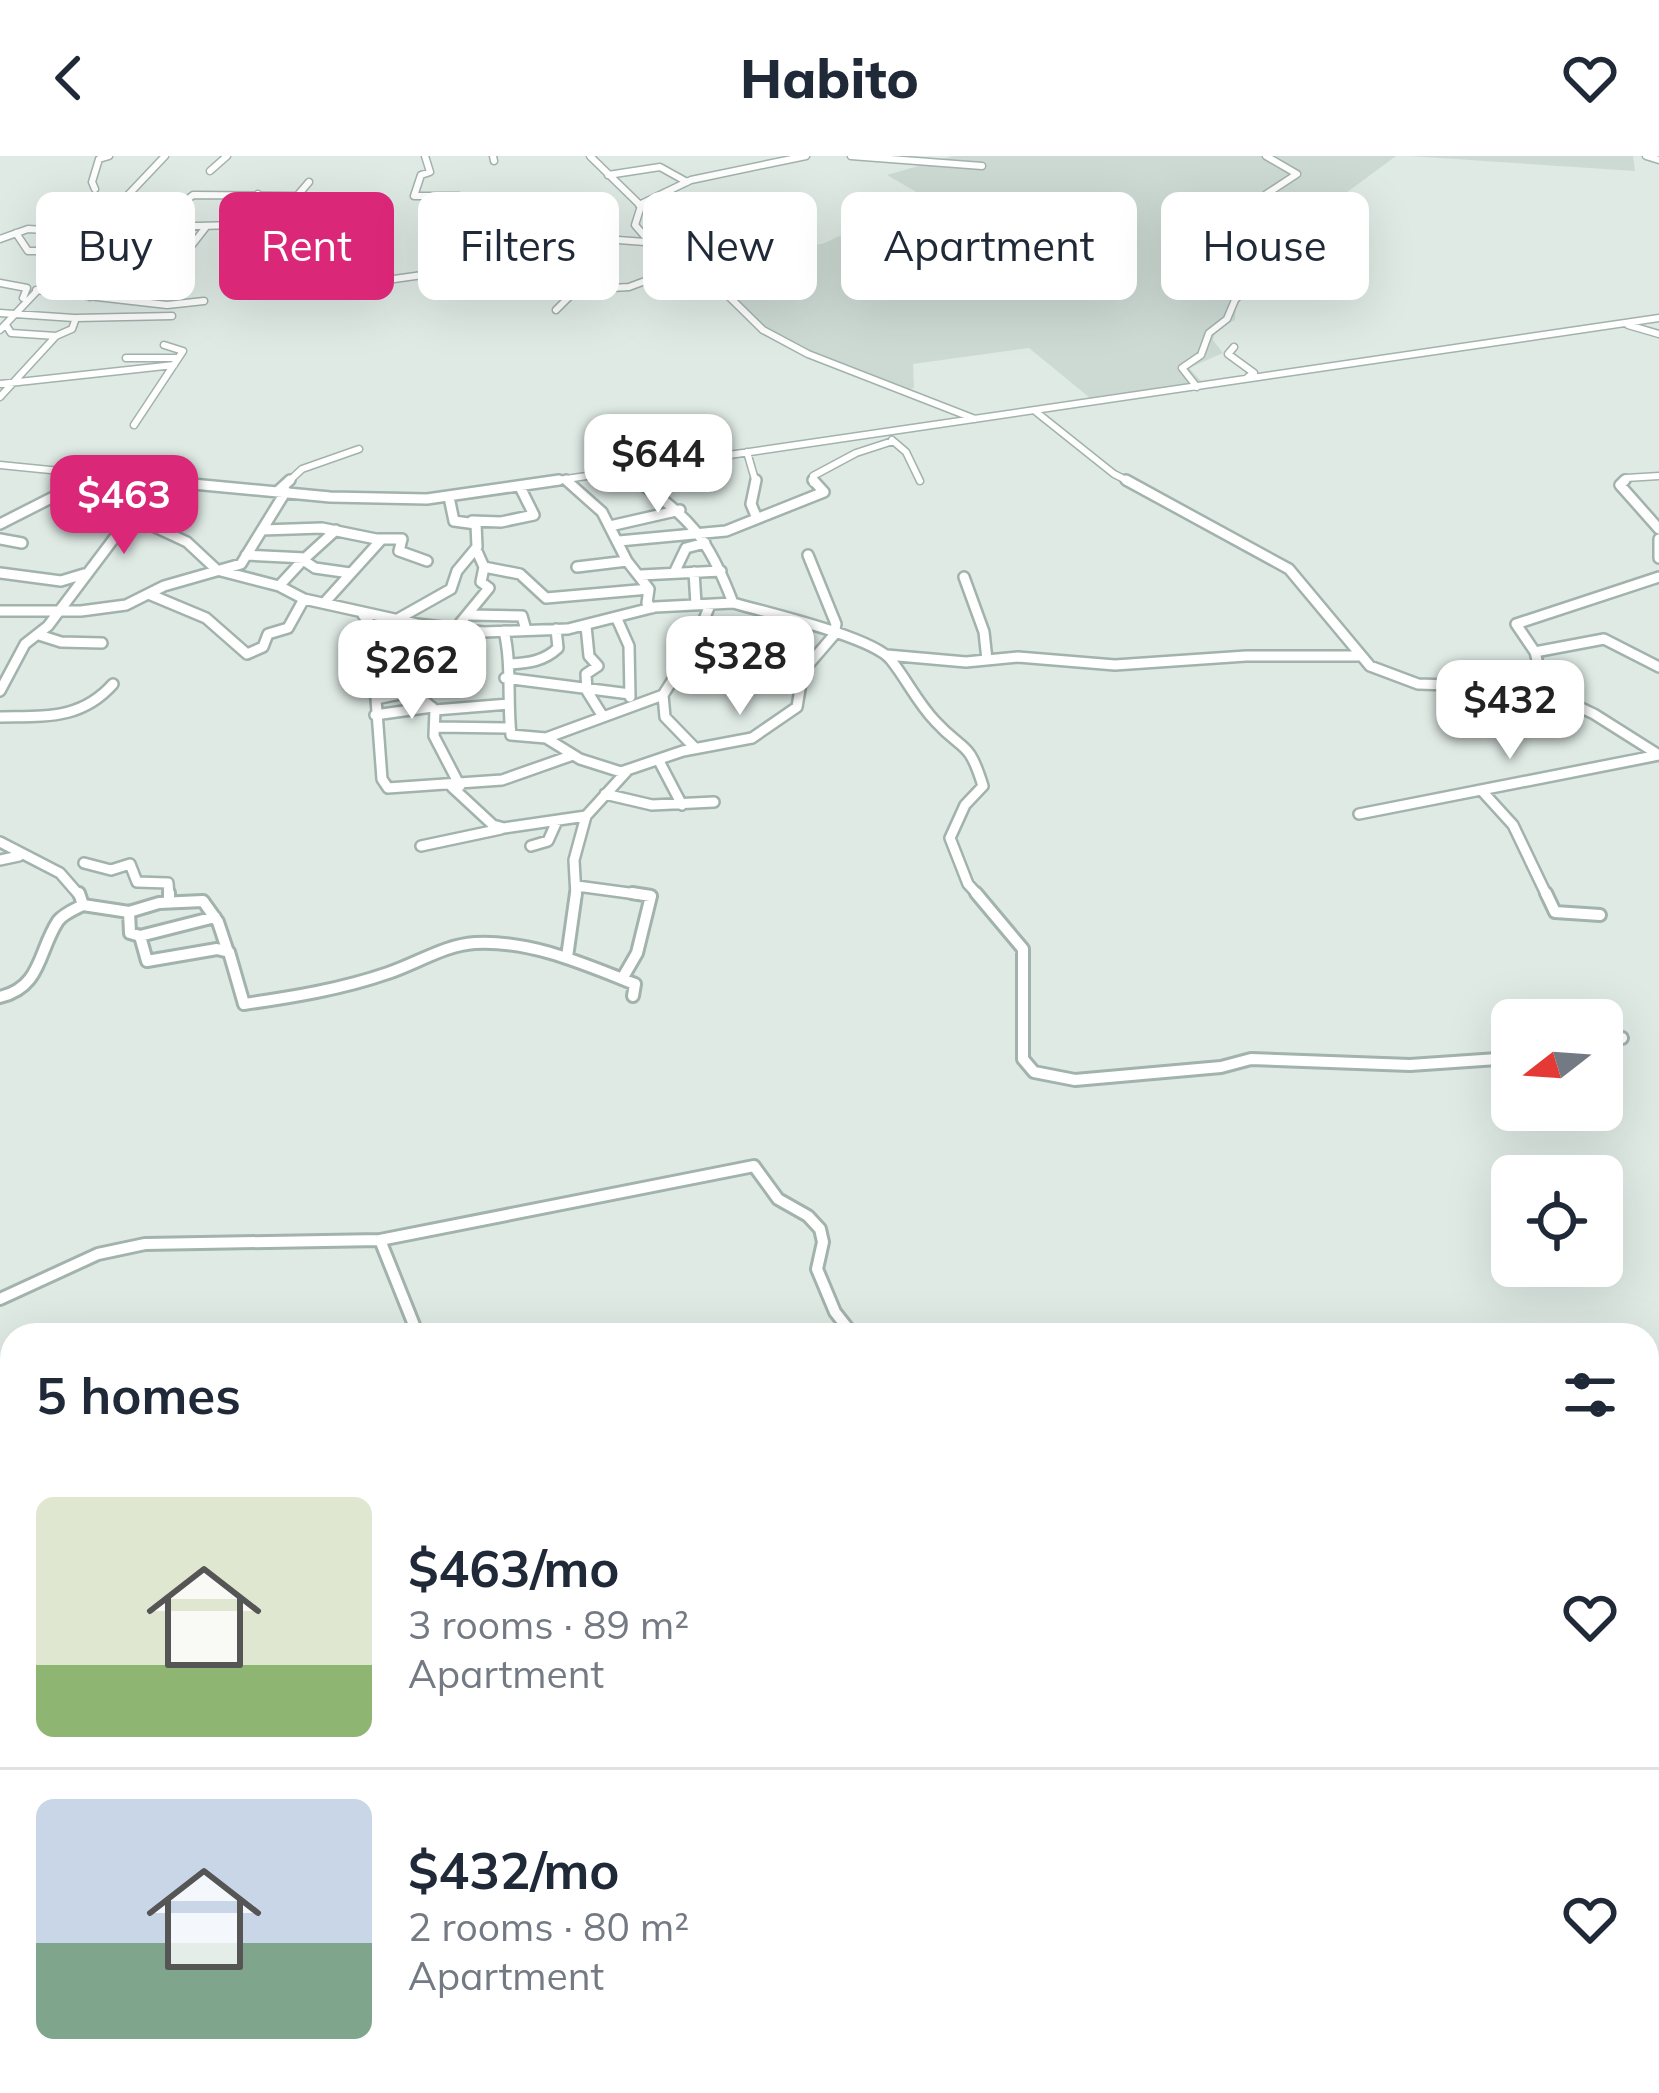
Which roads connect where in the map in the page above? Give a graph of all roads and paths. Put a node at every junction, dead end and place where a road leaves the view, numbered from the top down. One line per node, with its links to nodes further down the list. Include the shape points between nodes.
1 (109, 156): 16 (street, via 99,160)
2 (165, 156): 17 (street)
3 (227, 156): 12 (street)
4 (425, 156): 19 (street, via 430,172 420,176)
5 (593, 156): 13 (street)
6 (806, 156): 15 (street)
7 (851, 156): 11 (street)
8 (1266, 156): 57 (street, via 1297,175 1265,195 1271,223 1256,276 1209,333 1201,355 1182,368)
9 (1646, 156): 10 (street)
10 (1659, 160)
11 (982, 166)
12 (210, 171)
13 (608, 175): 15 (street, via 664,168); 20 (street)
14 (309, 182): 18 (street)
15 (687, 182): 20 (street)
16 (95, 189)
17 (130, 192)
18 (300, 192)
19 (418, 196)
20 (639, 205): 26 (street, via 635,225)
21 (219, 226): 22 (street)
22 (206, 227): 23 (street); 28 (street)
23 (195, 228)
24 (36, 229): 25 (street)
25 (16, 233): 27 (street); 30 (street)
26 (643, 237)
27 (0, 239)
28 (195, 241)
29 (643, 242): 31 (street, via 489,241 451,271)
30 (36, 251)
31 (394, 279)
32 (643, 282): 39 (street, via 576,289)
33 (0, 283): 41 (street, via 27,288)
34 (36, 290): 41 (street)
35 (114, 300): 38 (street)
36 (732, 300): 60 (street, via 763,330 808,354)
37 (204, 301): 38 (street)
38 (137, 303): 43 (street)
39 (556, 310)
40 (0, 314): 41 (street)
41 (13, 314): 44 (street); 47 (street)
42 (172, 316): 43 (street)
43 (131, 317): 44 (street)
44 (76, 318): 49 (street)
45 (1659, 318): 46 (street)
46 (1622, 323): 48 (street); 54 (street)
47 (3, 327): 49 (street)
48 (1659, 334)
49 (56, 336): 55 (street)
50 (164, 345): 53 (street, via 183,349)
51 (1234, 347): 54 (street, via 1228,354 1254,374)
52 (126, 358): 53 (street)
53 (176, 362): 55 (street); 61 (street)
54 (1240, 381): 57 (street)
55 (15, 382): 56 (street); 58 (street)
56 (0, 384)
57 (1197, 387): 59 (street)
58 (0, 397)
59 (1035, 411): 60 (street); 138 (street, via 1114,474 1289,568)
60 (975, 419): 62 (street)
61 (134, 425)
62 (879, 432): 63 (street); 65 (street)
63 (893, 441): 72 (street); 78 (street, via 813,476 824,492)
64 (359, 449): 74 (street, via 302,469)
65 (747, 452): 67 (street); 78 (street, via 757,473)
66 (0, 465): 69 (street)
67 (622, 471): 71 (street); 76 (street)
68 (1659, 476): 84 (street, via 1620,485)
69 (128, 477): 70 (street); 80 (street, via 81,484)
70 (158, 479): 74 (street); 77 (street)
71 (566, 479): 73 (street); 81 (street)
72 (920, 481)
73 (520, 487): 75 (street); 79 (street, via 534,515)
74 (282, 491): 75 (street); 82 (street)
75 (449, 497): 79 (street, via 454,520)
76 (680, 510): 81 (street); 87 (street)
77 (129, 515): 99 (street, via 187,542); 103 (street)
78 (756, 515): 87 (street)
79 (472, 521): 90 (street)
80 (0, 524)
81 (610, 526): 88 (street)
82 (262, 530): 83 (street); 91 (street)
83 (336, 530): 86 (street); 93 (street)
84 (1659, 533): 94 (street)
85 (0, 539): 89 (street)
86 (378, 539): 96 (street, via 400,538 399,551); 104 (street)
87 (702, 539): 88 (street); 100 (street); 105 (street, via 686,548)
88 (619, 541): 95 (street)
89 (22, 543)
90 (476, 549): 97 (street); 124 (street, via 451,589)
91 (247, 555): 93 (street); 99 (street)
92 (808, 555): 131 (street)
93 (304, 559): 104 (street); 109 (street)
94 (1659, 559)
95 (627, 561): 98 (street); 106 (street)
96 (427, 562)
97 (484, 567): 118 (street, via 518,571 546,598); 123 (street, via 489,588)
98 (577, 567)
99 (217, 570): 109 (street); 111 (street)
100 (721, 571): 101 (street); 115 (street)
101 (694, 572): 105 (street); 116 (street)
102 (0, 573): 103 (street, via 61,581)
103 (86, 573): 121 (street)
104 (350, 573): 114 (street)
105 (674, 573): 106 (street)
106 (641, 574): 110 (street)
107 (964, 577): 139 (street)
108 (1659, 577): 134 (street, via 1516,623)
109 (279, 586): 113 (street)
110 (649, 590): 118 (street); 119 (street)
111 (151, 595): 113 (street, via 206,618 247,654 288,628); 121 (street)
112 (635, 596): 125 (street)
113 (304, 599): 114 (street)
114 (325, 602): 122 (street)
115 (734, 603): 117 (street); 131 (street)
116 (696, 604): 117 (street); 119 (street)
117 (710, 604): 149 (street)
118 (586, 605): 126 (street)
119 (652, 608): 125 (street)
120 (0, 611): 121 (street)
121 (58, 611): 132 (street)
122 (365, 615): 124 (street); 137 (street, via 386,642 384,656)
123 (469, 615): 127 (street); 129 (street, via 522,616)
124 (396, 620): 127 (street)
125 (613, 620): 126 (street); 150 (street, via 629,646)
126 (588, 626): 128 (street); 147 (street, via 589,656 598,666 585,675)
127 (459, 628): 130 (street); 135 (street)
128 (556, 629): 129 (street); 140 (street, via 551,655)
129 (526, 630): 130 (street)
130 (504, 631): 140 (street)
131 (834, 634): 136 (street); 161 (street, via 803,670 794,710 752,738)
132 (39, 635): 133 (street); 146 (street, via 25,644)
133 (102, 643)
134 (1535, 652): 141 (street, via 1604,640); 145 (street)
135 (448, 655): 137 (street); 142 (street)
136 (887, 655): 139 (street); 193 (street, via 906,688 976,760 983,786 950,838 968,884 1023,949 1023,1059 1034,1072 1076,1080 1251,1059)
137 (393, 656): 142 (street)
138 (1359, 656): 139 (street, via 1115,665); 145 (street, via 1418,684)
139 (987, 660)
140 (511, 664): 143 (street)
141 (1659, 667)
142 (398, 673): 148 (street)
143 (505, 678): 147 (street); 151 (street)
144 (113, 684): 156 (street, via 69,715)
145 (1539, 688): 163 (street)
146 (0, 691)
147 (586, 691): 150 (street); 155 (street)
148 (415, 692): 153 (street); 154 (street, via 380,697)
149 (663, 695): 150 (street); 161 (street, via 665,717)
150 (630, 699): 155 (street)
151 (508, 704): 152 (street); 159 (street)
152 (470, 706): 153 (street); 158 (street)
153 (433, 709): 154 (street); 157 (street)
154 (375, 715): 166 (street, via 384,784)
155 (602, 715): 160 (street)
156 (0, 717)
157 (434, 727): 158 (street); 166 (street)
158 (475, 728): 159 (street)
159 (507, 728): 160 (street, via 512,736)
160 (546, 738): 162 (street)
161 (695, 748): 164 (street)
162 (573, 755): 165 (street); 166 (street)
163 (1659, 755): 167 (street)
164 (659, 761): 165 (street); 170 (street)
165 (627, 771): 168 (street)
166 (456, 787): 174 (street)
167 (1484, 792): 171 (street); 185 (street, via 1513,825 1556,912)
168 (605, 794): 170 (street); 172 (street)
169 (714, 802): 170 (street)
170 (682, 805)
171 (1359, 814)
172 (586, 815): 173 (street); 181 (street, via 574,853)
173 (556, 821): 174 (street); 177 (street, via 548,841)
174 (504, 829): 176 (street)
175 (0, 842): 178 (street)
176 (421, 846)
177 (531, 846)
178 (20, 856): 179 (street); 183 (street, via 76,881)
179 (0, 860)
180 (84, 862): 182 (street, via 111,870 130,864 136,882 168,884)
181 (577, 886): 189 (street); 190 (street, via 651,896)
182 (170, 902): 184 (street); 186 (street, via 203,901)
183 (83, 905): 184 (street); 192 (street, via 59,919 23,987)
184 (129, 912): 187 (street, via 130,934)
185 (1600, 915)
186 (215, 917): 187 (street); 188 (street)
187 (140, 936): 188 (street, via 147,961)
188 (229, 952): 189 (street, via 244,1004 389,973 463,944)
189 (567, 957): 190 (street)
190 (622, 979): 191 (street, via 637,986)
191 (633, 996)
192 (0, 997)
193 (1491, 1059)
194 (380, 1240): 195 (street, via 145,1244 98,1255); 196 (street); 197 (street, via 754,1166 778,1199 820,1229 817,1269)
195 (0, 1299)
196 (413, 1323)
197 (844, 1323)

